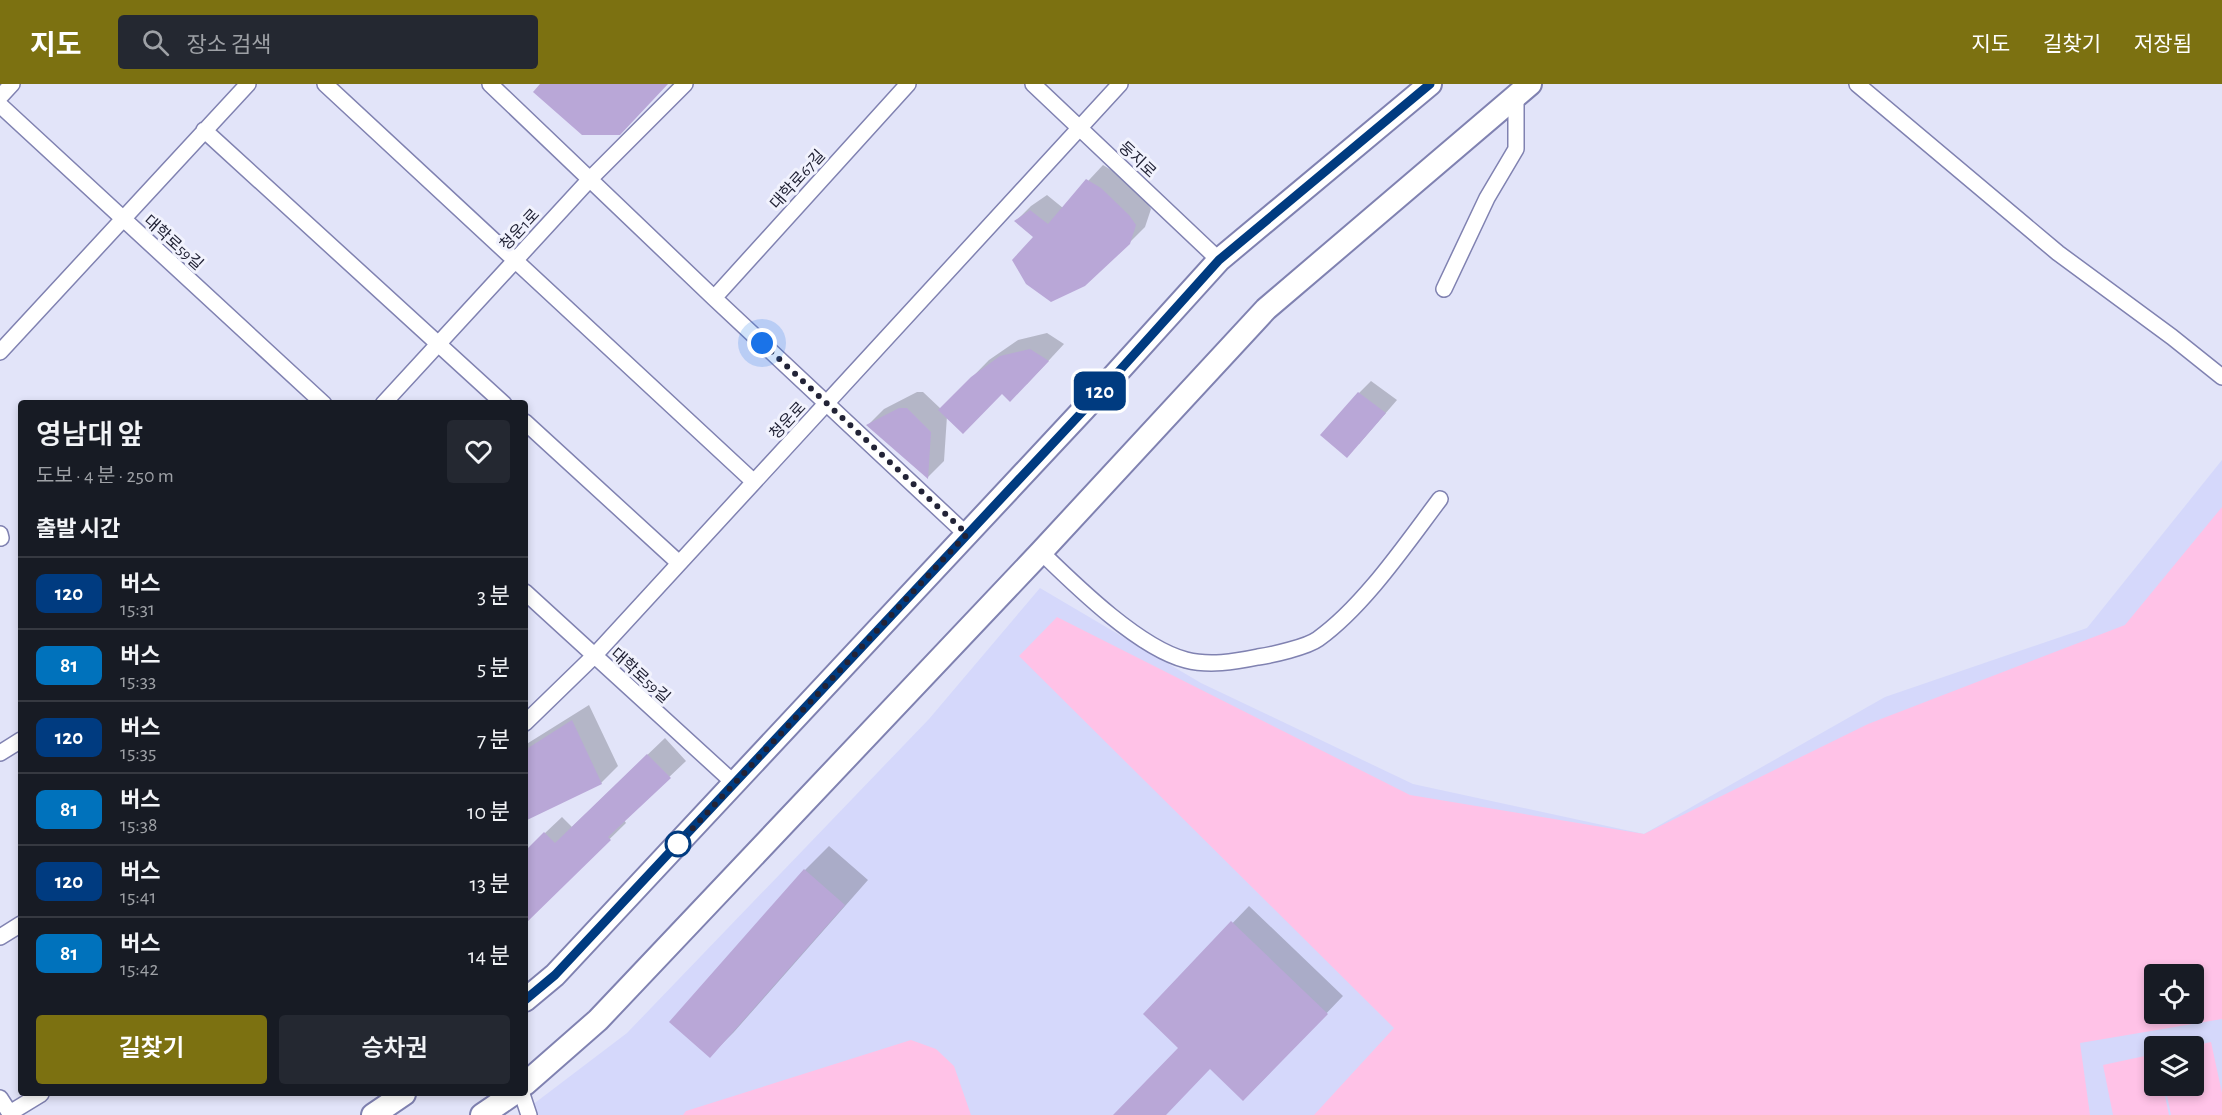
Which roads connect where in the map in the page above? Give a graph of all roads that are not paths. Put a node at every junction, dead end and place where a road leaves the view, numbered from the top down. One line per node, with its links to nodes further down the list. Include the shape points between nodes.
1 (12, 84): 12 (street)
2 (248, 84): 15 (street)
3 (325, 84): 18 (street)
4 (490, 84): 16 (street)
5 (685, 84): 16 (street, 청운1로)
6 (908, 84): 21 (street, 대학로67길)
7 (1033, 84): 14 (street, 둥지로)
8 (1120, 84): 14 (street, 청운로)
9 (1430, 84): 19 (main road)
10 (1857, 84): 24 (street, via 2058,253)
11 (1523, 89): 20 (street, via 1516,149 1487,198); 33 (main road, via 1266,309)
12 (0, 97)
13 (0, 105): 17 (street, 대학로59길)
14 (1080, 128): 19 (street, 둥지로); 28 (street, 청운로)
15 (204, 130): 17 (street); 22 (street)
16 (590, 179): 18 (street, 청운1로); 21 (street)
17 (122, 219): 23 (street); 25 (street, 대학로59길)
18 (515, 260): 22 (street, 청운1로); 30 (street)
19 (1219, 260): 32 (main road)
20 (1444, 289)
21 (714, 298): 28 (street)
22 (437, 344): 26 (street, 청운1로); 27 (street)
23 (0, 352)
24 (2222, 377)
25 (320, 400)
26 (387, 400)
27 (500, 400)
28 (827, 404): 30 (street, 청운로); 32 (street)
29 (528, 425): 34 (street)
30 (754, 482): 34 (street, 청운로)
31 (1440, 499): 33 (street, via 1385,571 1317,640 1271,655 1225,663 1186,660 1158,649 1111,616)
32 (967, 534): 40 (main road)
33 (1041, 552): 44 (main road, via 598,1020)
34 (679, 563): 36 (street, 청운로)
35 (528, 595): 36 (street, 대학로59길)
36 (594, 656): 37 (street, 청운로); 40 (street, 대학로59길)
37 (528, 720)
38 (18, 742): 39 (street)
39 (0, 753)
40 (734, 783): 43 (main road, via 555,975)
41 (18, 926): 42 (street)
42 (0, 937)
43 (528, 998)
44 (528, 1081)
45 (38, 1096): 50 (street)
46 (401, 1096): 51 (main road)
47 (510, 1096): 52 (main road)
48 (523, 1096): 53 (street)
49 (0, 1098): 50 (street)
50 (10, 1114)
51 (373, 1115)
52 (482, 1115)
53 (529, 1115)

